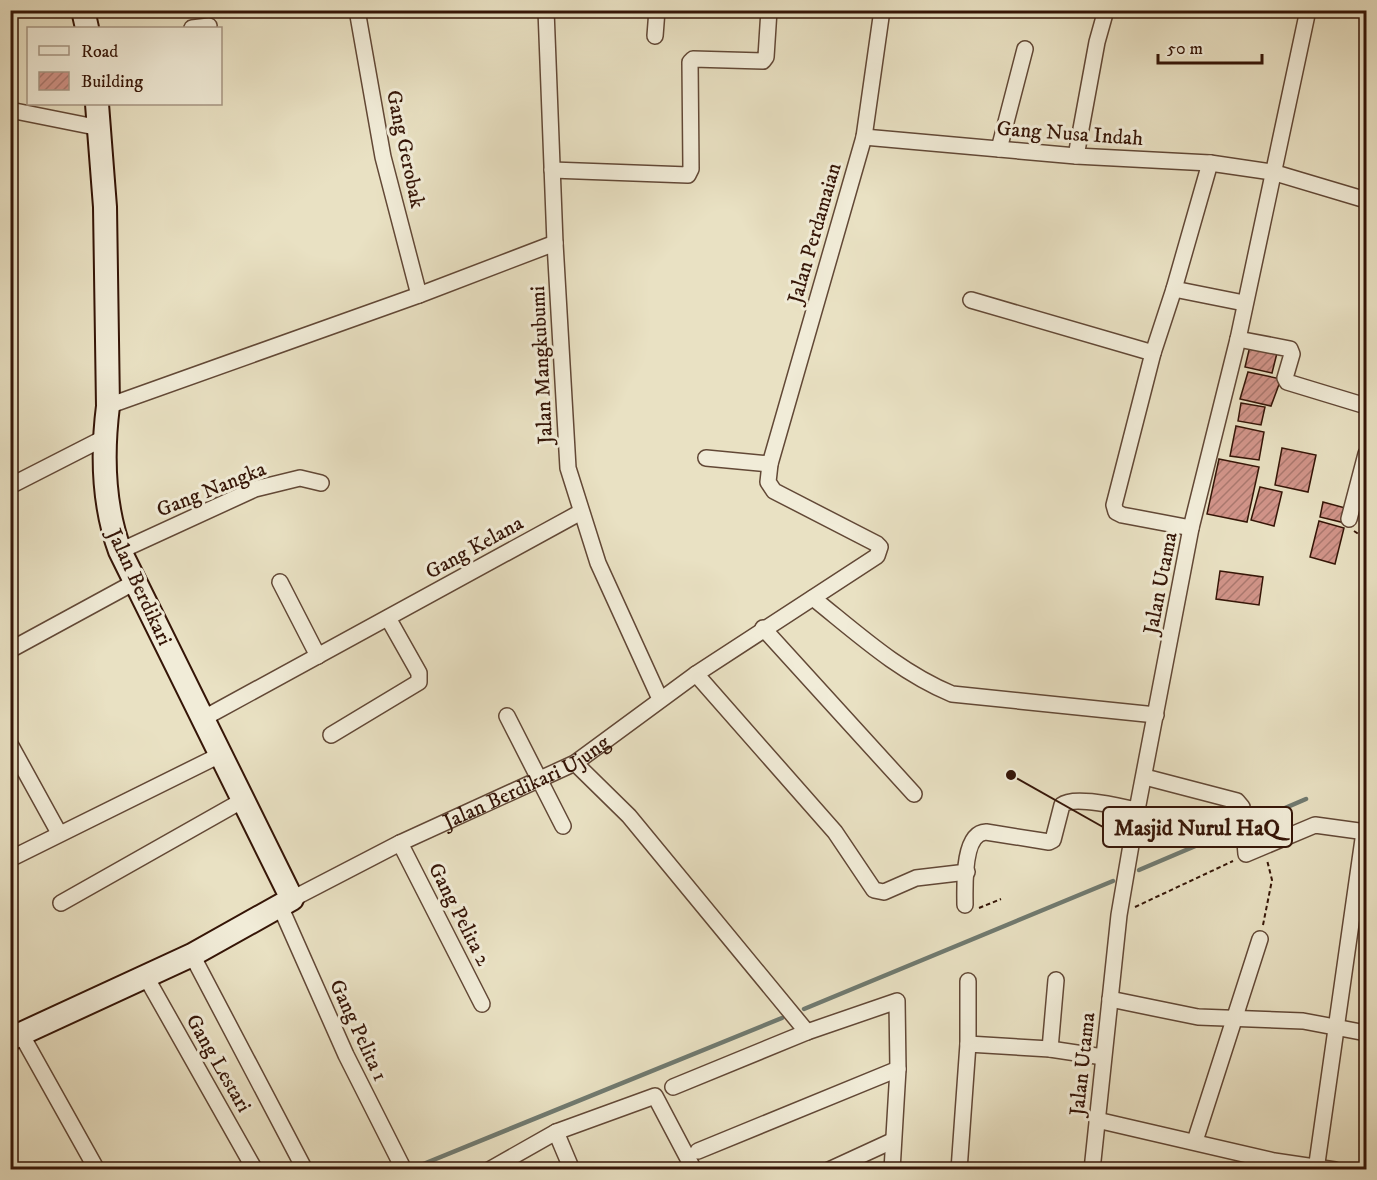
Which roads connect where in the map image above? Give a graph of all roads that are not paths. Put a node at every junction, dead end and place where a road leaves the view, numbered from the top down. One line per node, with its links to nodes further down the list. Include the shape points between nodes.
1 (83, 10): 10 (street)
2 (357, 10): 26 (street, Gang Gerobak, via 383,158)
3 (546, 10): 21 (street, Jalan Mangkubumi)
4 (657, 10): 12 (street)
5 (769, 10): 21 (street, via 763,61 690,62 688,175)
6 (882, 10): 17 (street, Jalan Perdamaian)
7 (1106, 10): 19 (street)
8 (1308, 10): 22 (street, Jalan Utama)
9 (209, 26): 11 (street)
10 (87, 27)
11 (200, 27)
12 (655, 36)
13 (1025, 49): 18 (street)
14 (97, 105): 16 (street, Jalan Berdikari)
15 (10, 110): 16 (street)
16 (100, 128): 31 (street, Jalan Berdikari)
17 (864, 137): 18 (street, Gang Nusa Indah); 36 (street, Jalan Perdamaian)
18 (999, 149): 19 (street, Gang Nusa Indah)
19 (1076, 156): 20 (street, Gang Nusa Indah)
20 (1210, 163): 22 (street, Gang Nusa Indah); 25 (street)
21 (552, 170): 24 (street, Jalan Mangkubumi)
22 (1272, 172): 23 (street, Gang Nusa Indah); 28 (street, Jalan Utama)
23 (1366, 200)
24 (555, 243): 26 (street); 39 (street, Jalan Mangkubumi, via 568,468)
25 (1174, 289): 28 (street); 30 (street)
26 (418, 295): 31 (street)
27 (971, 300): 30 (street)
28 (1244, 303): 29 (street, Jalan Utama)
29 (1238, 339): 32 (street, via 1290,350 1287,382); 41 (street, Jalan Utama)
30 (1153, 353): 41 (street, via 1114,505 1122,515)
31 (108, 406): 33 (street, Jalan Berdikari)
32 (1366, 406)
33 (104, 438): 38 (street); 42 (street, Jalan Berdikari, via 109,522)
34 (1366, 454): 40 (street)
35 (706, 458): 36 (street)
36 (770, 464): 45 (street, Jalan Berdikari Ujung, via 768,482 774,491 880,547 877,556)
37 (321, 483): 42 (street, Gang Nangka, via 300,478 255,489)
38 (10, 486)
39 (581, 512): 46 (street, Gang Kelana); 51 (street, Jalan Mangkubumi, via 603,573)
40 (1350, 519)
41 (1191, 528): 52 (street, Jalan Utama)
42 (120, 551): 43 (street, Jalan Berdikari)
43 (135, 582): 48 (street); 54 (street, Jalan Berdikari)
44 (280, 582): 49 (street)
45 (813, 598): 47 (street, Jalan Berdikari Ujung); 52 (street, via 899,667 952,694)
46 (388, 618): 49 (street, Gang Kelana); 55 (street, via 419,673 419,682)
47 (763, 628): 50 (street, Jalan Berdikari Ujung); 62 (street)
48 (10, 650)
49 (318, 656): 54 (street, Gang Kelana)
50 (696, 674): 51 (street, Jalan Berdikari Ujung); 70 (street, via 835,832 874,890 884,892 916,878)
51 (660, 699): 58 (street, Jalan Berdikari Ujung)
52 (1156, 715): 60 (street, Jalan Utama)
53 (507, 716): 61 (street)
54 (204, 718): 57 (street, Jalan Berdikari)
55 (331, 735)
56 (10, 744): 59 (street)
57 (222, 754): 63 (street, Jalan Berdikari); 67 (street)
58 (575, 763): 61 (street, Jalan Berdikari Ujung); 83 (street, via 629,816)
59 (16, 768): 67 (street)
60 (1145, 777): 64 (street, Jalan Utama); 66 (street, via 1237,801 1242,807 1246,854 1315,825)
61 (539, 780): 65 (street); 68 (street, Jalan Berdikari Ujung)
62 (914, 794)
63 (244, 799): 71 (street, Jalan Berdikari); 72 (street)
64 (1137, 810): 70 (street, via 1064,802 1053,840 1049,842 981,832 970,841); 79 (street, Jalan Utama)
65 (563, 826)
66 (1366, 832): 82 (street)
67 (59, 833): 69 (street)
68 (400, 843): 71 (street, Jalan Berdikari Ujung); 80 (street, Gang Pelita 2)
69 (10, 859)
70 (967, 872): 73 (street)
71 (286, 902): 75 (street, Jalan Berdikari Ujung); 100 (street, Gang Pelita 1, via 346,1056)
72 (61, 903)
73 (965, 905)
74 (1260, 939): 81 (street)
75 (192, 954): 76 (street, Jalan Berdikari Ujung); 99 (street)
76 (146, 977): 85 (street, Jalan Berdikari Ujung); 98 (street, Gang Lestari)
77 (1056, 980): 87 (street)
78 (968, 981): 86 (street)
79 (1110, 999): 81 (street, via 1198,1017); 88 (street, Jalan Utama)
80 (482, 1004)
81 (1235, 1020): 82 (street, via 1304,1021); 94 (street)
82 (1338, 1028): 84 (street); 96 (street)
83 (807, 1032): 89 (street, via 897,1001); 90 (street)
84 (1366, 1033)
85 (16, 1036): 97 (street)
86 (968, 1044): 87 (street); 106 (street)
87 (1050, 1049): 88 (street)
88 (1103, 1057): 91 (street, Jalan Utama)
89 (898, 1069): 93 (street); 95 (street)
90 (673, 1087)
91 (1097, 1120): 94 (street); 107 (street, Jalan Utama)
92 (556, 1132): 101 (street); 102 (street); 103 (street, via 655,1096)
93 (892, 1141): 104 (street); 105 (street)
94 (1195, 1141): 96 (street)
95 (698, 1150)
96 (1316, 1168): 108 (street)
97 (97, 1170)
98 (255, 1170)
99 (305, 1170)
100 (404, 1170)
101 (489, 1170)
102 (572, 1170)
103 (694, 1170)
104 (829, 1170)
105 (892, 1170)
106 (959, 1170)
107 (1092, 1170)
108 (1335, 1170)

